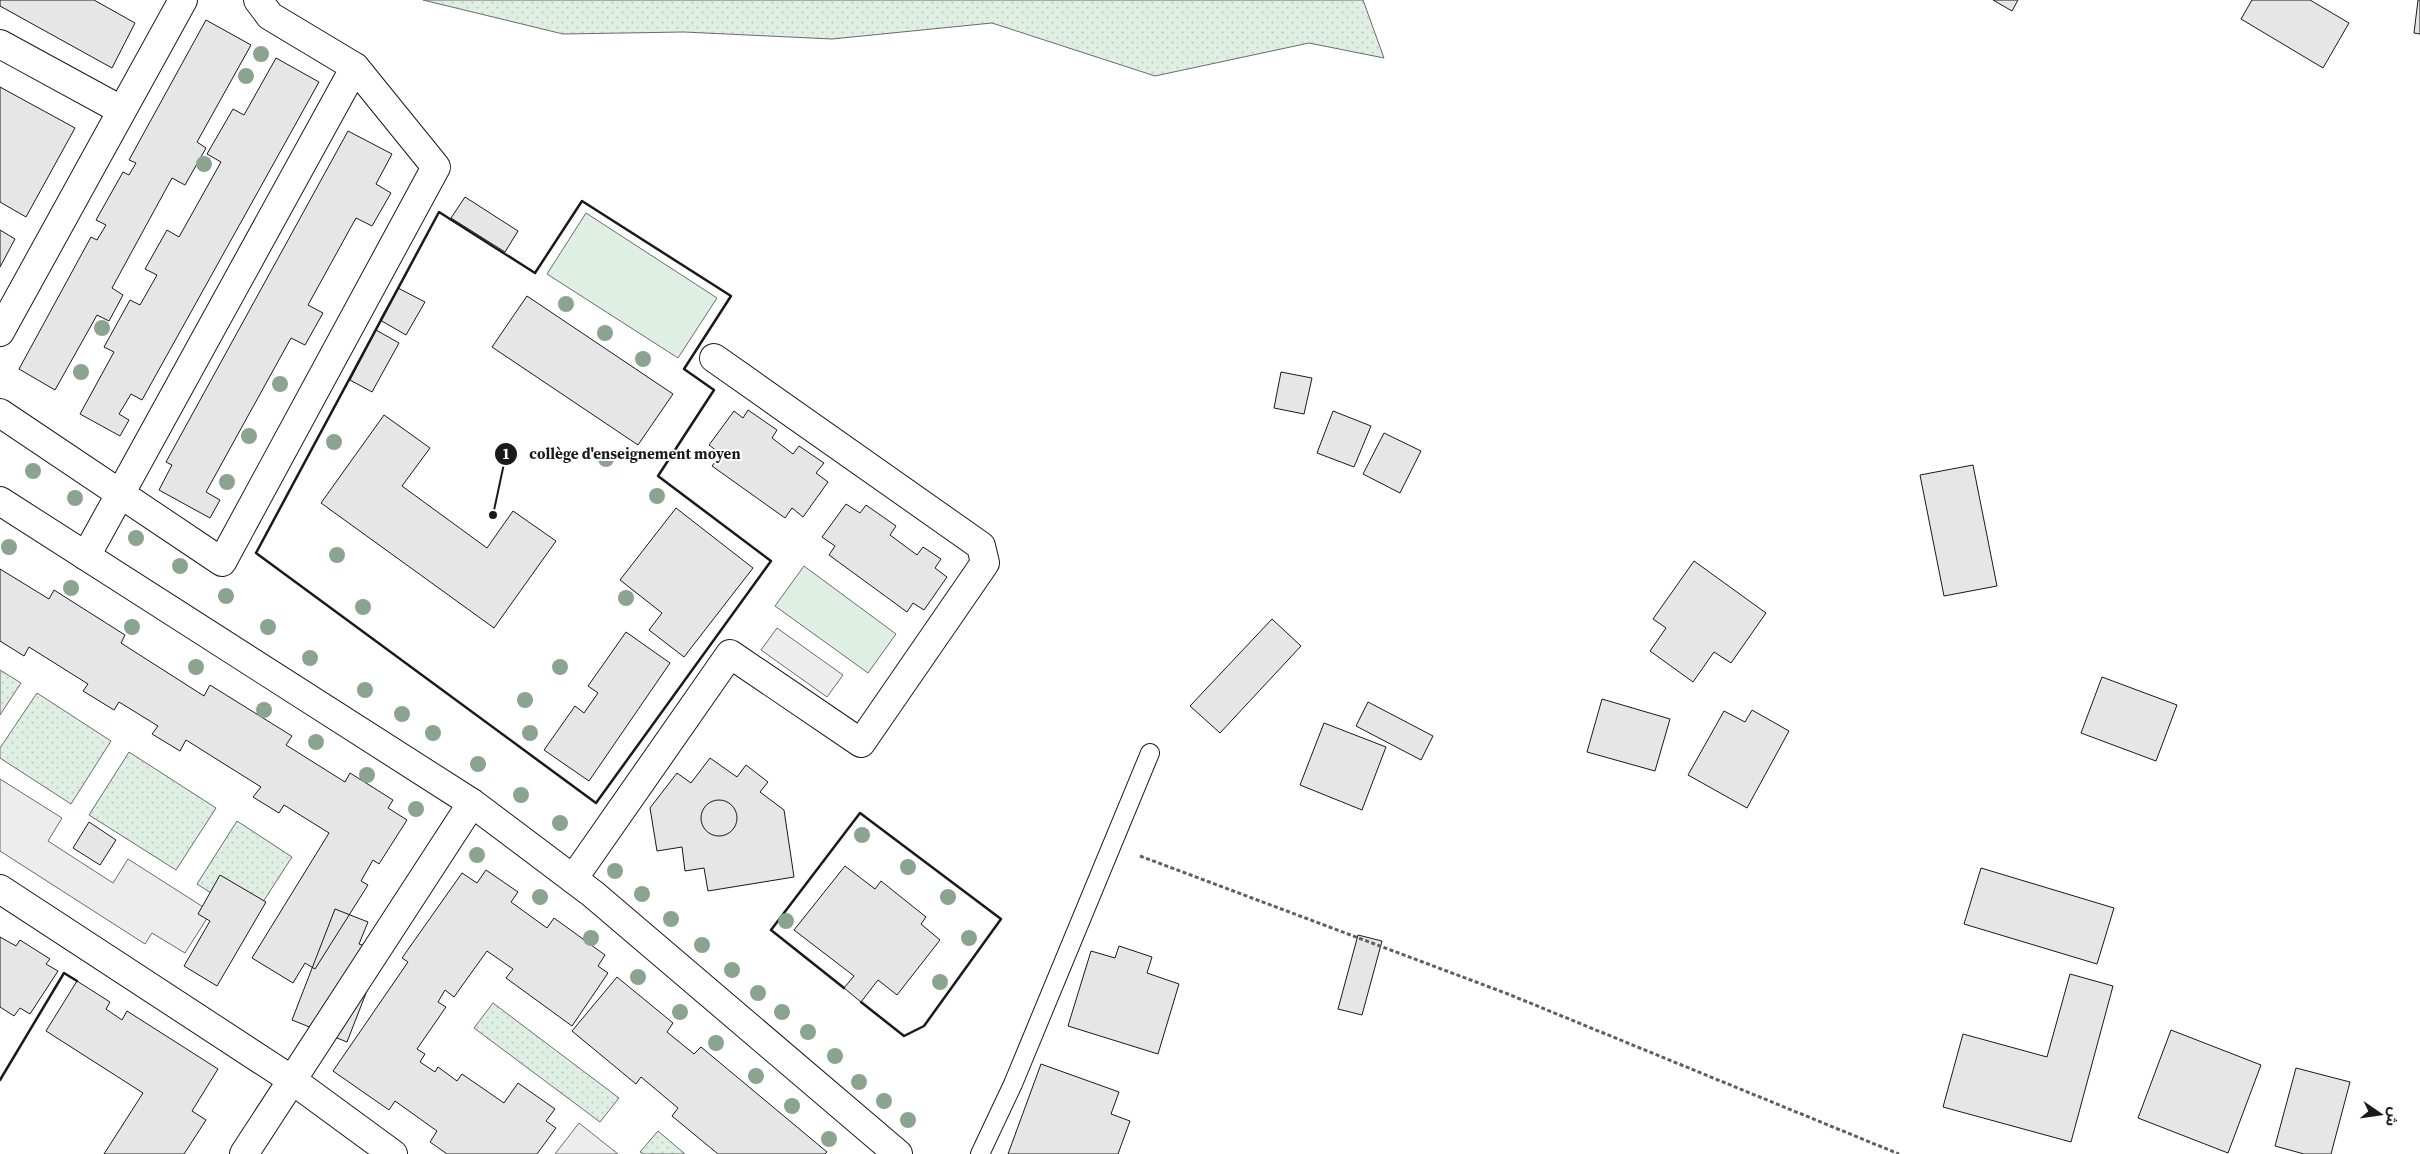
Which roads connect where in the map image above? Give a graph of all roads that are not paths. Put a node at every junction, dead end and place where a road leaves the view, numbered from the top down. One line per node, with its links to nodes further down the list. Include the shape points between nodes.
1 (183, 0): 5 (street)
2 (258, 0): 4 (street, via 270,16)
3 (0, 44): 5 (street)
4 (355, 67): 9 (street); 9 (street, via 436,167 222,562)
5 (121, 110): 6 (street)
6 (0, 332)
7 (714, 358): 14 (street, via 981,546 985,563 861,743 730,654)
8 (0, 414): 9 (street)
9 (121, 493): 11 (street)
10 (0, 501): 11 (street)
11 (86, 556): 13 (street)
12 (1150, 752): 20 (lane, via 1014,1084)
13 (472, 802): 14 (street); 16 (street)
14 (574, 879): 19 (street)
15 (0, 889): 16 (street)
16 (292, 1080): 17 (street); 18 (street)
17 (244, 1154)
18 (393, 1154)
19 (898, 1154)
20 (980, 1154)

